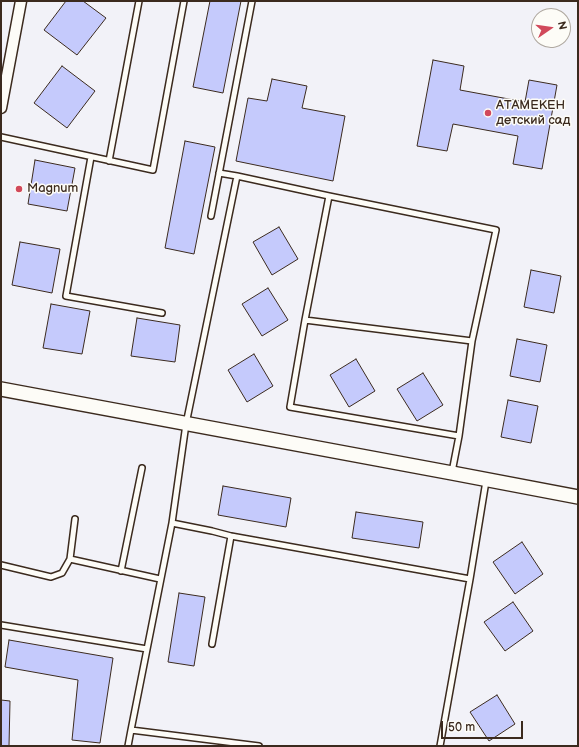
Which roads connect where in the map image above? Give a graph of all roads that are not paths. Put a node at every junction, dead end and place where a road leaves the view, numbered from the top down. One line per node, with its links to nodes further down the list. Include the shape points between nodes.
1 (21, 1): 5 (street)
2 (139, 1): 8 (lane)
3 (184, 1): 8 (lane, via 153,170)
4 (252, 1): 9 (lane)
5 (1, 108)
6 (1, 137): 7 (lane)
7 (91, 157): 8 (lane); 13 (lane, via 66,296)
8 (109, 161)
9 (219, 173): 10 (lane); 12 (lane)
10 (237, 176): 11 (lane); 17 (lane)
11 (329, 196): 14 (lane); 15 (lane, via 496,230)
12 (211, 216)
13 (162, 313)
14 (305, 320): 15 (lane); 18 (lane, via 290,407)
15 (472, 341): 18 (lane)
16 (1, 389): 17 (street)
17 (186, 424): 20 (street); 24 (lane)
18 (459, 436): 20 (lane)
19 (142, 468): 28 (lane)
20 (452, 473): 21 (street)
21 (486, 480): 22 (street); 29 (lane)
22 (578, 497)
23 (75, 519): 26 (lane)
24 (172, 523): 25 (lane); 30 (lane)
25 (231, 536): 29 (lane); 32 (lane)
26 (70, 559): 27 (lane, via 62,572 51,577); 28 (lane)
27 (1, 565)
28 (121, 571): 30 (lane)
29 (470, 579): 37 (lane)
30 (160, 580): 33 (lane)
31 (1, 625): 33 (lane)
32 (212, 644)
33 (147, 649): 34 (lane)
34 (131, 730): 35 (lane); 36 (lane)
35 (128, 746)
36 (259, 746)
37 (440, 746)

